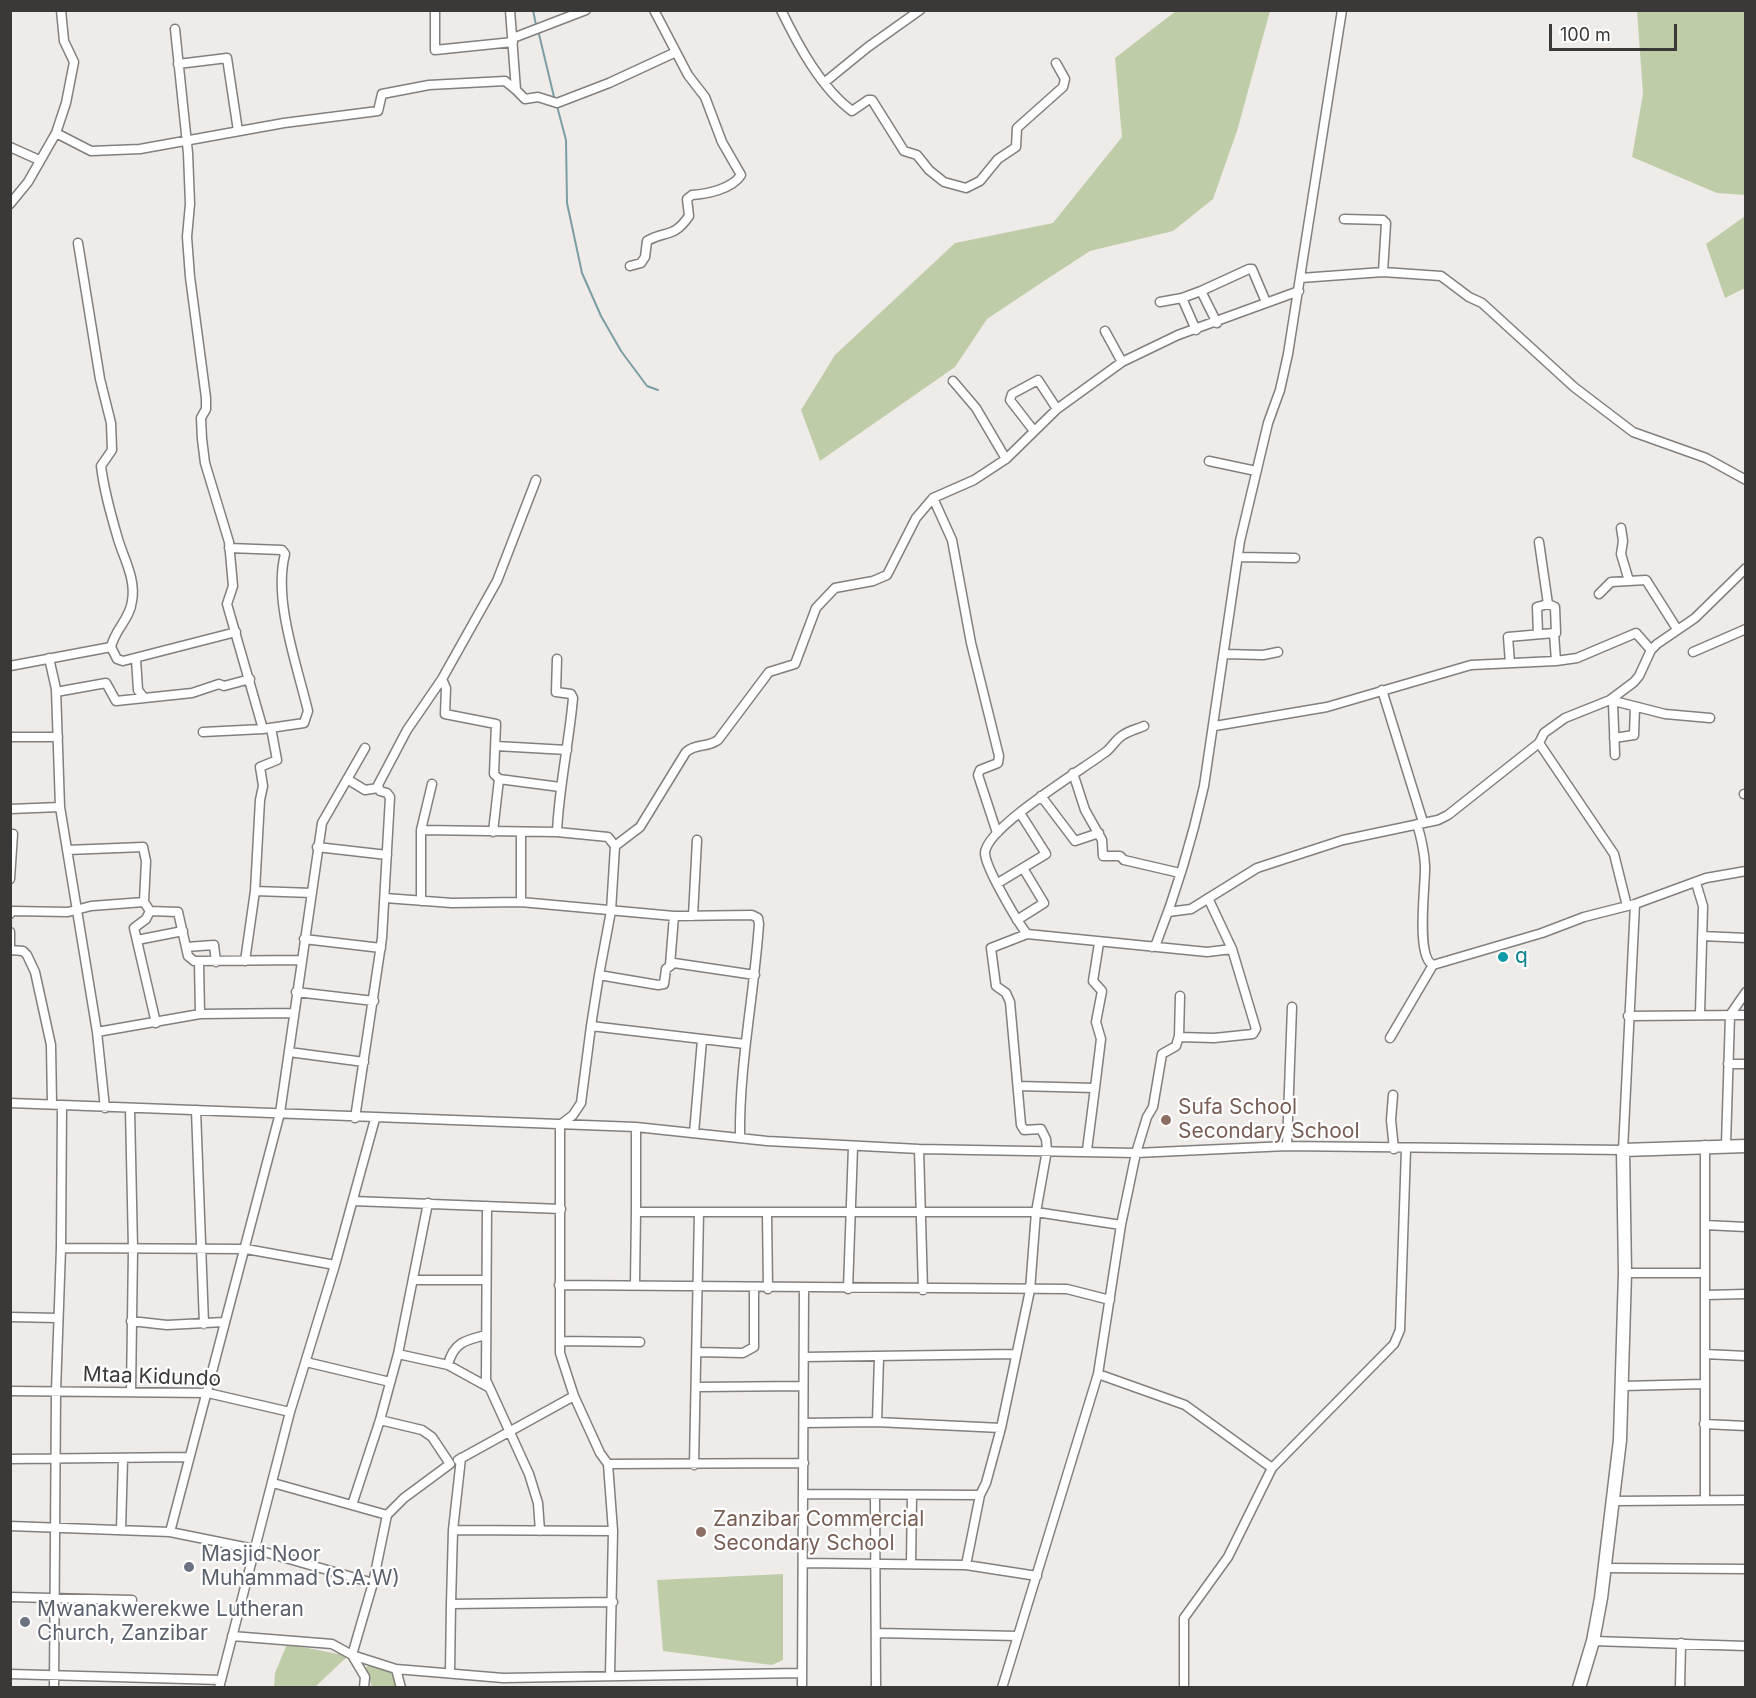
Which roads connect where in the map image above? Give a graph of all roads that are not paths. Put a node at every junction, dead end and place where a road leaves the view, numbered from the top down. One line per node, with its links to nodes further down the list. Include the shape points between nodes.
1 (61, 10): 17 (street, via 64,41 74,62)
2 (435, 10): 10 (street, via 435,50)
3 (510, 10): 10 (street)
4 (586, 10): 10 (street)
5 (654, 10): 11 (street)
6 (781, 10): 14 (street)
7 (920, 10): 14 (street)
8 (1342, 10): 26 (street)
9 (175, 29): 13 (street)
10 (513, 40): 15 (street)
11 (676, 52): 15 (street, via 556,103 543,98 525,99); 24 (street, via 705,98 722,142 741,175 723,188 687,199 689,216 684,224 673,234 646,242 641,263)
12 (1056, 63): 14 (street, via 1065,79 1063,87 1017,129 1016,147 998,159 980,181 966,188 944,182 917,155 904,151 872,100 852,111)
13 (178, 64): 16 (street, via 227,58); 18 (street)
14 (825, 82)
15 (516, 90): 16 (street, via 505,81 429,85 382,94 378,111)
16 (238, 131): 18 (street)
17 (56, 133): 18 (street, via 93,151); 20 (street)
18 (187, 142): 47 (street, via 187,237 207,409 201,418 202,439)
19 (10, 147): 20 (street)
20 (39, 160): 21 (street, via 23,190)
21 (10, 204)
22 (1344, 219): 25 (street, via 1386,223)
23 (78, 243): 59 (street, via 111,423 112,450 101,466 103,479 134,585 127,618 114,634)
24 (630, 266)
25 (1383, 272): 26 (street); 43 (street, via 1447,278 1482,303 1574,387 1633,432 1706,458)
26 (1301, 278): 28 (street)
27 (1201, 291): 29 (street); 31 (street, via 1251,269); 32 (street)
28 (1299, 291): 31 (street); 41 (street, via 1280,390)
29 (1182, 298): 30 (street); 33 (street)
30 (1160, 302)
31 (1266, 302): 32 (street)
32 (1217, 322): 33 (street)
33 (1196, 330): 35 (street)
34 (1105, 332): 35 (street)
35 (1122, 362): 37 (street)
36 (953, 381): 39 (street, via 976,408)
37 (1057, 409): 38 (street); 38 (street, via 1038,380 1012,394 1010,400)
38 (1034, 431): 39 (street)
39 (1006, 459): 44 (street, via 974,480)
40 (1209, 460): 41 (street)
41 (1256, 471): 48 (street)
42 (536, 480): 71 (street, via 497,581)
43 (1746, 480)
44 (933, 498): 105 (street, via 952,540 970,643 999,756 998,763 980,770 978,775); 109 (street, via 916,518 887,575 835,588 816,608 795,664 769,672 718,740 686,752 640,827)
45 (1621, 528): 51 (street, via 1621,554)
46 (1539, 542): 53 (street)
47 (229, 548): 56 (street, via 233,586 227,604); 80 (street, via 282,550 285,554 280,578 308,711 304,723)
48 (1238, 557): 49 (street); 63 (street)
49 (1295, 558)
50 (1746, 568): 54 (street, via 1695,618)
51 (1629, 581): 52 (street, via 1607,584); 54 (street, via 1646,580)
52 (1599, 594)
53 (1548, 604): 57 (street, via 1555,606); 58 (street, via 1537,608)
54 (1677, 629): 60 (street)
55 (1746, 629): 62 (street)
56 (236, 632): 65 (street); 70 (street)
57 (1556, 633): 58 (street); 67 (street)
58 (1538, 634): 68 (street, via 1508,637)
59 (111, 647): 64 (street); 65 (street, via 117,659)
60 (1651, 650): 67 (street, via 1636,633 1577,658); 75 (street, via 1640,676)
61 (1278, 652): 63 (street)
62 (1693, 652)
63 (1225, 654): 79 (street)
64 (49, 658): 69 (street); 73 (street)
65 (136, 659): 74 (street, via 138,690)
66 (557, 659): 88 (street, via 556,692 571,694 573,698)
67 (1556, 662): 68 (street)
68 (1510, 663): 72 (street, via 1471,665)
69 (10, 666)
70 (250, 679): 74 (street, via 192,693); 80 (street)
71 (442, 679): 86 (street, via 446,688 444,712 494,721 498,727); 95 (street, via 406,730)
72 (1382, 690): 79 (street, via 1306,711); 100 (street)
73 (56, 692): 74 (street, via 106,682 116,701); 83 (street)
74 (144, 698)
75 (1611, 702): 76 (street); 84 (street); 85 (street, via 1565,718 1544,733)
76 (1635, 707): 77 (street); 84 (street, via 1634,735)
77 (1710, 718)
78 (1144, 726): 90 (street, via 1125,734)
79 (1215, 726): 115 (street, via 1195,826)
80 (267, 728): 81 (street); 119 (street, via 278,760 260,767 263,786)
81 (203, 732)
82 (10, 737): 83 (street)
83 (58, 737): 97 (street)
84 (1614, 738): 89 (street)
85 (1539, 743): 100 (street, via 1448,815); 126 (street, via 1614,854)
86 (496, 746): 88 (street); 92 (street, via 492,770)
87 (365, 748): 91 (street)
88 (567, 750): 94 (street)
89 (1615, 755)
90 (1073, 773): 96 (street); 106 (street, via 1085,810)
91 (346, 779): 95 (street, via 365,790); 110 (street, via 322,823)
92 (499, 779): 94 (street); 102 (street)
93 (432, 784): 101 (street)
94 (560, 787): 104 (street)
95 (378, 788): 112 (street, via 390,797)
96 (1041, 796): 99 (street); 106 (street, via 1075,841)
97 (60, 807): 98 (street); 111 (street)
98 (10, 809)
99 (1020, 813): 105 (street); 113 (street, via 1046,852)
100 (1420, 823): 122 (street, via 1343,840 1257,868); 152 (street, via 1425,868 1422,922 1426,958)
101 (421, 830): 102 (street); 123 (street)
102 (493, 832): 103 (street)
103 (521, 832): 104 (street); 125 (street)
104 (557, 832): 109 (street, via 608,837)
105 (997, 833): 117 (street, via 985,854)
106 (1099, 833): 115 (street, via 1103,856 1120,856)
107 (13, 834): 116 (street)
108 (697, 840): 133 (street)
109 (615, 846): 130 (street)
110 (317, 847): 112 (street); 120 (street)
111 (67, 850): 124 (street, via 143,847); 128 (street)
112 (387, 855): 121 (street)
113 (1023, 868): 117 (street); 134 (street, via 1044,903)
114 (1746, 871): 118 (street)
115 (1180, 873): 131 (street)
116 (10, 879)
117 (998, 883): 134 (street)
118 (1696, 883): 126 (street); 138 (street, via 1703,906)
119 (255, 891): 120 (street); 148 (street)
120 (312, 893): 140 (street)
121 (386, 898): 123 (street); 145 (street)
122 (1208, 898): 131 (street, via 1191,909); 146 (street)
123 (421, 901): 125 (street)
124 (144, 902): 128 (street); 129 (street)
125 (521, 902): 130 (street)
126 (1631, 905): 152 (street); 165 (street)
127 (11, 910): 128 (street)
128 (76, 910): 168 (street)
129 (150, 911): 135 (street, via 178,912); 141 (street, via 135,926)
130 (611, 911): 132 (street); 153 (street)
131 (1168, 912): 144 (street)
132 (674, 916): 133 (street); 151 (street)
133 (693, 916): 154 (street, via 758,918)
134 (1017, 920): 137 (street)
135 (183, 931): 141 (street); 143 (street)
136 (10, 932): 181 (street, via 10,950 27,955 38,985 51,1045)
137 (1027, 934): 142 (street); 177 (street, via 991,948 996,986 1010,1002)
138 (1702, 936): 139 (street); 162 (street)
139 (1746, 938)
140 (304, 939): 145 (street); 147 (street)
141 (137, 940): 166 (street)
142 (1099, 943): 144 (street); 178 (street, via 1093,981 1102,991 1095,1022 1101,1039)
143 (186, 947): 149 (street, via 214,945); 150 (street, via 190,959)
144 (1152, 947): 146 (street, via 1207,952)
145 (381, 948): 158 (street)
146 (1232, 949): 169 (street, via 1256,1032 1214,1038)
147 (300, 960): 148 (street); 155 (street)
148 (245, 961): 149 (street)
149 (216, 962): 150 (street)
150 (199, 963): 161 (street)
151 (670, 964): 153 (street, via 666,980 658,985); 154 (street)
152 (1432, 965): 170 (street)
153 (599, 975): 167 (street)
154 (755, 975): 172 (street)
155 (296, 992): 158 (street); 160 (street)
156 (1746, 992): 163 (street)
157 (1180, 996): 169 (street)
158 (374, 1001): 174 (street)
159 (1292, 1007): 194 (street)
160 (293, 1013): 161 (street); 173 (street)
161 (200, 1014): 166 (street)
162 (1700, 1014): 163 (street); 165 (street)
163 (1730, 1015): 164 (street); 175 (street)
164 (1746, 1015)
165 (1628, 1016): 202 (street)
166 (156, 1023): 168 (street)
167 (591, 1026): 171 (street); 188 (street, via 581,1103)
168 (97, 1032): 182 (street)
169 (1179, 1036): 203 (street, via 1176,1046 1162,1054 1154,1107 1146,1117)
170 (1390, 1038)
171 (702, 1040): 172 (street); 190 (street)
172 (746, 1044): 191 (street, via 739,1096)
173 (289, 1052): 174 (street); 185 (street)
174 (364, 1062): 186 (street)
175 (1728, 1064): 176 (street); 193 (street)
176 (1746, 1064)
177 (1018, 1086): 178 (street); 200 (street, via 1021,1125 1024,1130 1041,1129)
178 (1095, 1088): 201 (street)
179 (1394, 1095): 198 (street)
180 (10, 1103): 181 (street)
181 (57, 1104): 182 (street); 217 (street)
182 (105, 1108): 183 (street)
183 (130, 1109): 184 (street); 218 (street)
184 (196, 1110): 185 (street); 219 (street)
185 (280, 1113): 186 (street); 220 (street)
186 (355, 1118): 187 (street)
187 (375, 1119): 188 (street); 204 (street)
188 (560, 1125): 189 (street); 207 (street)
189 (636, 1127): 190 (street); 208 (street)
190 (694, 1133): 191 (street)
191 (740, 1137): 196 (street)
192 (1705, 1145): 193 (street); 202 (street); 215 (street)
193 (1726, 1145): 195 (street)
194 (1287, 1146): 198 (street); 203 (street)
195 (1746, 1146)
196 (853, 1147): 197 (street); 212 (street)
197 (919, 1149): 200 (street); 213 (street)
198 (1394, 1149): 199 (street)
199 (1406, 1149): 202 (street); 284 (street, via 1400,1330 1394,1344)
200 (1047, 1150): 201 (street); 210 (street)
201 (1087, 1150): 203 (street)
202 (1623, 1150): 222 (street)
203 (1136, 1153): 214 (street)
204 (353, 1201): 205 (street); 221 (street)
205 (428, 1203): 206 (street); 224 (street)
206 (488, 1206): 207 (street); 225 (street)
207 (561, 1209): 227 (street)
208 (636, 1212): 209 (street); 226 (street)
209 (699, 1212): 211 (street); 228 (street)
210 (1036, 1212): 213 (street); 214 (street); 234 (street)
211 (767, 1213): 212 (street); 230 (street)
212 (851, 1213): 213 (street); 232 (street)
213 (920, 1213): 233 (street)
214 (1121, 1225): 237 (street)
215 (1705, 1226): 216 (street); 223 (street)
216 (1746, 1227)
217 (61, 1248): 218 (street); 239 (street)
218 (133, 1249): 219 (street); 240 (street)
219 (203, 1250): 220 (street); 242 (street)
220 (246, 1250): 221 (street); 241 (street)
221 (336, 1265): 253 (street)
222 (1625, 1273): 223 (street); 259 (street)
223 (1705, 1273): 236 (street)
224 (414, 1280): 225 (street); 247 (street)
225 (486, 1280): 243 (street)
226 (635, 1284): 227 (street); 228 (street)
227 (559, 1285): 244 (street)
228 (699, 1285): 229 (street); 246 (street)
229 (754, 1288): 230 (street); 246 (street, via 754,1347 743,1353)
230 (768, 1289): 231 (street)
231 (804, 1289): 232 (street); 251 (street)
232 (848, 1289): 233 (street)
233 (923, 1290): 234 (street)
234 (1030, 1290): 237 (street, via 1067,1289); 248 (street)
235 (1746, 1294): 236 (street)
236 (1705, 1295): 249 (street)
237 (1110, 1300): 255 (street)
238 (10, 1317): 239 (street)
239 (58, 1318): 263 (street)
240 (131, 1321): 242 (street); 264 (street)
241 (224, 1322): 242 (street); 265 (street)
242 (204, 1324)
243 (486, 1335): 254 (street, via 457,1345); 260 (street)
244 (561, 1341): 245 (street); 266 (street, via 562,1365)
245 (640, 1342)
246 (698, 1352): 261 (street)
247 (398, 1354): 254 (street); 256 (street)
248 (1015, 1354): 252 (street); 273 (street)
249 (1704, 1354): 250 (street); 257 (street)
250 (1746, 1356)
251 (804, 1357): 252 (street); 258 (street)
252 (879, 1358): 269 (street)
253 (306, 1362): 256 (street); 267 (street)
254 (448, 1365): 260 (street)
255 (1098, 1374): 284 (street, via 1185,1405); 309 (street)
256 (390, 1382): 268 (street)
257 (1704, 1384): 259 (street); 271 (street)
258 (803, 1386): 261 (street); 270 (street)
259 (1623, 1386): 292 (street)
260 (488, 1387): 274 (street)
261 (697, 1387): 283 (street)
262 (10, 1391): 263 (street, Mtaa Kidundo)
263 (56, 1391): 264 (street, Mtaa Kidundo); 279 (street)
264 (131, 1392): 265 (street, Mtaa Kidundo)
265 (208, 1393): 267 (street, Mtaa Kidundo); 275 (street)
266 (573, 1396): 274 (street); 282 (street)
267 (290, 1412): 285 (street)
268 (380, 1420): 281 (street, via 422,1430 432,1437); 293 (street)
269 (877, 1422): 270 (street); 273 (street)
270 (804, 1423): 280 (street)
271 (1704, 1424): 272 (street); 290 (street)
272 (1746, 1426)
273 (1000, 1428): 289 (street)
274 (508, 1431): 276 (street); 299 (street, via 529,1474 538,1503)
275 (189, 1457): 278 (street); 301 (street)
276 (461, 1458): 281 (street); 298 (street)
277 (10, 1459): 279 (street)
278 (123, 1459): 279 (street); 297 (street)
279 (56, 1460): 296 (street)
280 (804, 1463): 283 (street); 286 (street)
281 (450, 1464): 294 (street)
282 (608, 1464): 283 (street); 300 (street)
283 (694, 1465)
284 (1272, 1468): 339 (street, via 1228,1557 1184,1618)
285 (273, 1483): 293 (street); 302 (street)
286 (803, 1494): 287 (street); 303 (street)
287 (875, 1495): 288 (street); 306 (street)
288 (912, 1495): 289 (street); 304 (street)
289 (980, 1495): 305 (street)
290 (1705, 1500): 291 (street); 292 (street)
291 (1746, 1500)
292 (1614, 1502): 307 (street)
293 (352, 1504): 294 (street)
294 (387, 1515): 310 (street)
295 (10, 1526): 296 (street)
296 (55, 1527): 297 (street); 312 (street)
297 (121, 1530): 301 (street)
298 (453, 1530): 299 (street); 315 (street)
299 (540, 1531): 300 (street)
300 (613, 1531): 314 (street)
301 (170, 1532): 302 (street)
302 (254, 1549): 310 (street); 317 (street)
303 (803, 1563): 306 (street); 325 (street)
304 (911, 1564): 305 (street); 306 (street)
305 (966, 1565): 309 (street)
306 (876, 1566): 316 (street)
307 (1604, 1568): 308 (street); 319 (street)
308 (1746, 1569)
309 (1037, 1576): 318 (street)
310 (373, 1583): 322 (street)
311 (10, 1597): 312 (street)
312 (56, 1598): 313 (street); 327 (street)
313 (132, 1600)
314 (613, 1602): 315 (street); 328 (street)
315 (450, 1604): 324 (street)
316 (877, 1633): 318 (street); 337 (street)
317 (232, 1636): 322 (street, via 332,1644); 331 (street)
318 (1018, 1636): 338 (street)
319 (1593, 1641): 320 (street); 340 (street)
320 (1681, 1643): 321 (street); 341 (street)
321 (1746, 1646)
322 (352, 1655): 323 (street); 333 (street, via 365,1677)
323 (396, 1669): 324 (street); 334 (street)
324 (450, 1672): 330 (street)
325 (801, 1673): 329 (street); 336 (street)
326 (10, 1674): 327 (street)
327 (55, 1674): 331 (street); 332 (street)
328 (610, 1675): 329 (street); 330 (street)
329 (665, 1677): 335 (street)
330 (503, 1683)
331 (220, 1684)
332 (54, 1688)
333 (363, 1688)
334 (401, 1688)
335 (665, 1688)
336 (802, 1688)
337 (876, 1688)
338 (1002, 1688)
339 (1184, 1688)
340 (1579, 1688)
341 (1680, 1688)

